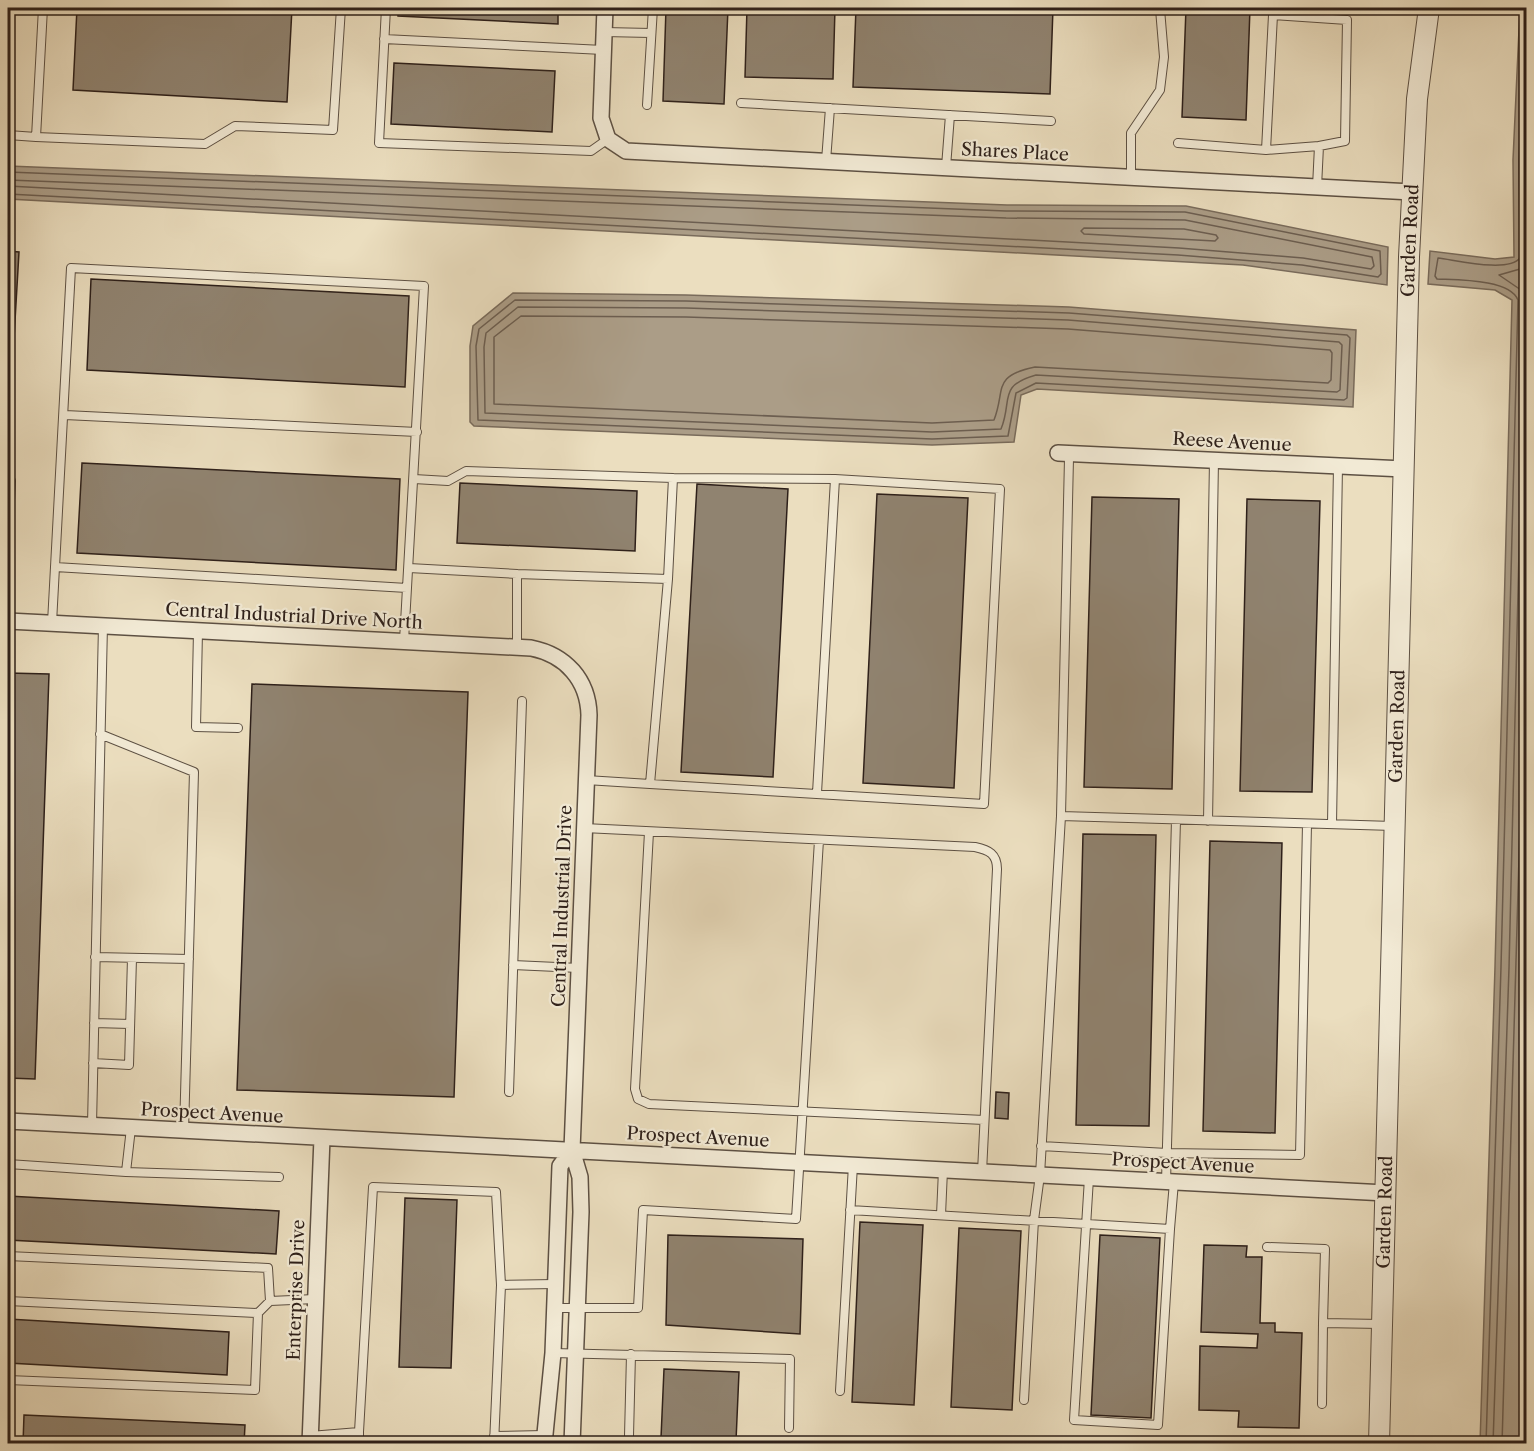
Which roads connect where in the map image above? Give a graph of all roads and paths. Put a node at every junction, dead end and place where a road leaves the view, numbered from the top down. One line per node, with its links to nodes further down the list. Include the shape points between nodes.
1 (43, 8): 18 (lane)
2 (341, 8): 18 (lane, via 333,130 235,126 206,144)
3 (386, 8): 10 (lane)
4 (605, 8): 8 (street)
5 (653, 8): 9 (lane)
6 (1429, 8): 27 (street, Garden Road, via 1416,99)
7 (1160, 9): 25 (lane, via 1164,57 1160,90 1131,133)
8 (604, 32): 9 (lane); 11 (street)
9 (651, 33): 13 (lane)
10 (384, 39): 11 (lane); 19 (lane, via 379,143 591,151)
11 (603, 50): 19 (street, via 601,118)
12 (741, 103): 14 (lane)
13 (647, 105)
14 (830, 108): 15 (lane); 23 (lane)
15 (950, 115): 16 (lane); 24 (lane)
16 (1051, 121)
17 (8, 135): 18 (lane)
18 (36, 137)
19 (612, 142): 23 (street, Shares Place, via 626,151)
20 (1178, 143): 22 (lane)
21 (1319, 146): 22 (lane); 22 (lane, via 1345,141 1347,20 1273,15); 26 (lane)
22 (1266, 150)
23 (826, 161): 24 (street, Shares Place)
24 (946, 167): 25 (street, Shares Place)
25 (1131, 177): 26 (street, Shares Place)
26 (1317, 187): 27 (street, Shares Place)
27 (1412, 192): 34 (street, Garden Road)
28 (65, 415): 29 (lane); 29 (lane, via 71,268 424,286); 40 (lane)
29 (417, 432): 35 (lane)
30 (1058, 453): 31 (street, Reese Avenue)
31 (1074, 454): 32 (street, Reese Avenue); 58 (lane, via 1069,458)
32 (1214, 460): 33 (street, Reese Avenue); 60 (lane)
33 (1338, 466): 34 (street, Reese Avenue); 62 (lane)
34 (1404, 469): 63 (street, Garden Road)
35 (414, 478): 36 (lane, via 448,481 466,471); 41 (lane)
36 (673, 478): 37 (lane); 43 (lane)
37 (835, 478): 57 (lane); 57 (lane, via 1000,489 984,804)
38 (8, 480): 39 (lane)
39 (8, 542)
40 (56, 567): 44 (lane); 46 (lane)
41 (409, 568): 42 (lane); 44 (lane)
42 (517, 574): 43 (lane); 50 (lane)
43 (668, 579): 56 (lane)
44 (407, 588): 49 (lane)
45 (8, 621): 46 (street, Central Industrial Drive North)
46 (52, 623): 47 (street, Central Industrial Drive North)
47 (103, 625): 48 (street, Central Industrial Drive North); 54 (lane)
48 (198, 631): 49 (street, Central Industrial Drive North); 53 (lane, via 196,727)
49 (404, 641): 50 (street, Central Industrial Drive North)
50 (517, 647): 51 (street, Central Industrial Drive North, via 543,650)
51 (572, 669): 55 (street, Central Industrial Drive, via 581,681 588,704)
52 (522, 701): 70 (lane)
53 (238, 728)
54 (100, 734): 67 (lane); 69 (lane, via 194,772)
55 (586, 780): 56 (lane); 64 (street, Central Industrial Drive)
56 (651, 783): 57 (lane)
57 (817, 793)
58 (1061, 816): 59 (lane); 83 (lane)
59 (1176, 820): 60 (lane); 85 (lane)
60 (1208, 821): 61 (lane)
61 (1307, 824): 62 (lane); 85 (lane, via 1300,1155)
62 (1332, 824): 63 (lane)
63 (1395, 826): 96 (street, Garden Road)
64 (584, 828): 65 (lane); 71 (street, Central Industrial Drive)
65 (649, 832): 66 (lane); 76 (lane, via 635,1094 649,1104)
66 (819, 840): 76 (lane); 77 (lane, via 975,847 994,856 997,869)
67 (95, 957): 68 (lane); 72 (lane)
68 (132, 958): 69 (lane); 73 (lane)
69 (189, 959): 81 (lane)
70 (513, 965): 71 (lane); 75 (lane)
71 (579, 968): 84 (street, Central Industrial Drive)
72 (94, 1023): 73 (lane); 74 (lane)
73 (130, 1024): 74 (lane, via 129,1065)
74 (93, 1064): 79 (lane)
75 (509, 1092)
76 (804, 1110): 77 (lane); 86 (lane)
77 (984, 1120): 91 (lane)
78 (8, 1121): 79 (street, Prospect Avenue)
79 (92, 1125): 80 (street, Prospect Avenue)
80 (131, 1128): 81 (street, Prospect Avenue); 90 (lane)
81 (184, 1131): 82 (street, Prospect Avenue)
82 (322, 1138): 84 (street, Prospect Avenue); 106 (street, Enterprise Drive)
83 (1041, 1146): 85 (lane); 92 (lane)
84 (572, 1150): 86 (street, Prospect Avenue); 104 (street, Central Industrial Drive, via 560,1166); 110 (street, Central Industrial Drive, via 580,1177)
85 (1167, 1153): 95 (lane)
86 (799, 1163): 88 (street, Prospect Avenue); 110 (lane, via 796,1219 643,1210 638,1308)
87 (8, 1164): 90 (lane)
88 (852, 1166): 89 (street, Prospect Avenue); 97 (lane)
89 (943, 1170): 91 (street, Prospect Avenue); 98 (lane)
90 (126, 1172): 93 (lane)
91 (982, 1172): 92 (street, Prospect Avenue)
92 (1040, 1175): 94 (street, Prospect Avenue); 99 (lane)
93 (279, 1177)
94 (1089, 1178): 95 (street, Prospect Avenue); 100 (lane)
95 (1170, 1182): 96 (street, Prospect Avenue); 101 (lane)
96 (1386, 1193): 113 (street, Garden Road)
97 (850, 1210): 98 (lane); 118 (lane)
98 (941, 1215): 99 (lane)
99 (1034, 1220): 100 (lane); 119 (lane)
100 (1086, 1224): 101 (lane); 101 (lane, via 1074,1420 1158,1425)
101 (1170, 1229)
102 (1267, 1247): 112 (lane, via 1325,1249)
103 (8, 1257): 108 (lane, via 268,1268)
104 (555, 1284): 105 (lane); 109 (street, Central Industrial Drive)
105 (501, 1285): 122 (lane, via 496,1192 374,1187); 126 (lane)
106 (315, 1299): 108 (lane); 125 (street, Enterprise Drive)
107 (8, 1300): 111 (lane)
108 (270, 1301): 111 (lane)
109 (554, 1308): 110 (lane); 114 (street, Central Industrial Drive)
110 (577, 1308): 115 (street, Central Industrial Drive)
111 (258, 1313): 117 (lane, via 255,1390)
112 (1323, 1323): 113 (lane); 120 (lane)
113 (1382, 1324): 129 (street, Garden Road)
114 (553, 1353): 115 (lane); 124 (street, Central Industrial Drive)
115 (576, 1353): 116 (lane); 128 (street, Central Industrial Drive)
116 (631, 1354): 121 (lane, via 790,1359); 123 (lane)
117 (8, 1380)
118 (840, 1391)
119 (1024, 1400)
120 (1322, 1404)
121 (789, 1428)
122 (359, 1432): 125 (lane); 127 (lane)
123 (629, 1436)
124 (544, 1439): 126 (lane)
125 (310, 1440)
126 (494, 1440)
127 (359, 1443)
128 (572, 1443)
129 (1379, 1443)

